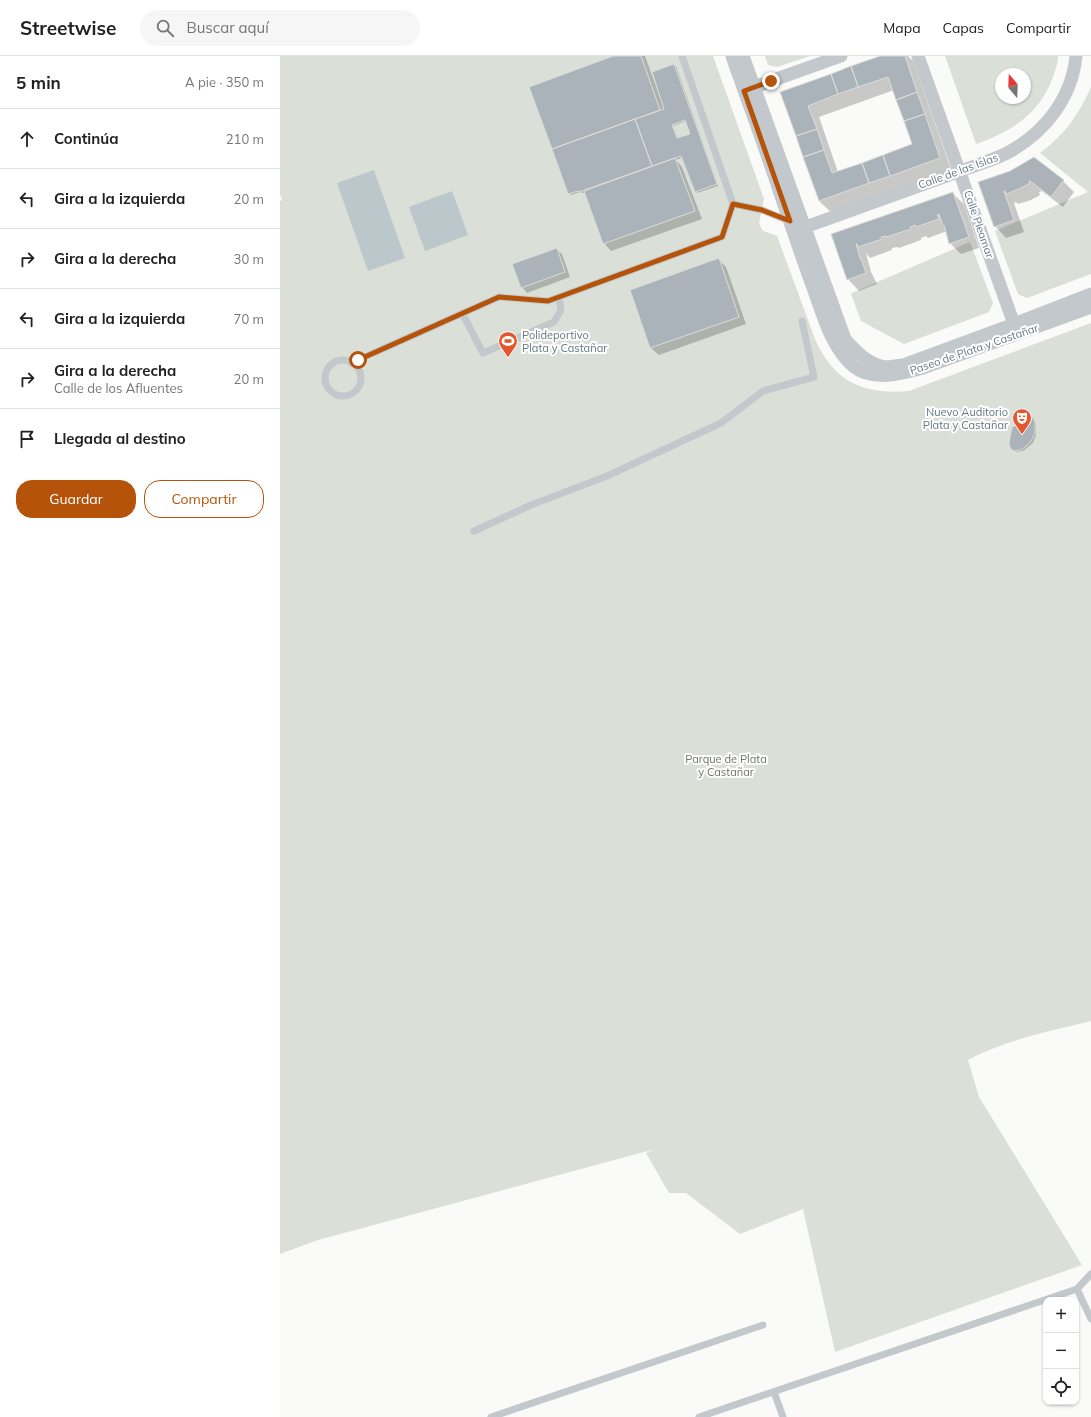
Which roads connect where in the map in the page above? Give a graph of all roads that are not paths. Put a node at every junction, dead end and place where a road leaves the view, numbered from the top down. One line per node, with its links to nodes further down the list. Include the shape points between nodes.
1 (682, 56): 9 (lane)
2 (732, 56): 7 (street, Paseo de Plata y Castañar)
3 (743, 56): 7 (street, Paseo de Plata y Castañar)
4 (841, 56): 7 (street)
5 (918, 56): 8 (street, Calle Pleamar)
6 (1076, 56): 8 (street, Calle de las Islas, via 1065,95 1049,121 1031,138 1008,153)
7 (750, 89): 10 (street, Paseo de Plata y Castañar)
8 (960, 171): 10 (street, Calle de las Islas); 16 (street, Calle Pleamar)
9 (733, 204): 10 (lane, via 762,210); 12 (lane, via 722,237)
10 (796, 227): 13 (street, Paseo de Plata y Castañar, via 835,343 854,367 869,373 904,374); 16 (street, Paseo de Plata y Castañar, via 845,339 854,350 875,364 887,367 903,365)
11 (1091, 294): 16 (street, Paseo de Plata y Castañar)
12 (560, 297): 14 (lane, via 548,301 499,297); 14 (lane, via 562,310 554,322 483,353)
13 (1091, 307)
14 (462, 313): 17 (lane)
15 (802, 321): 18 (lane, via 814,378 763,391 721,423 608,476 525,507)
16 (1014, 324)
17 (352, 363): 17 (lane, via 335,362 327,369 326,384 336,395 346,396 358,388 360,373)
18 (474, 531)
19 (1091, 1274): 20 (lane)
20 (1077, 1289): 21 (lane); 23 (lane)
21 (1091, 1318)
22 (763, 1325): 24 (lane)
23 (774, 1392): 25 (lane); 26 (lane)
24 (491, 1417)
25 (699, 1417)
26 (783, 1417)

